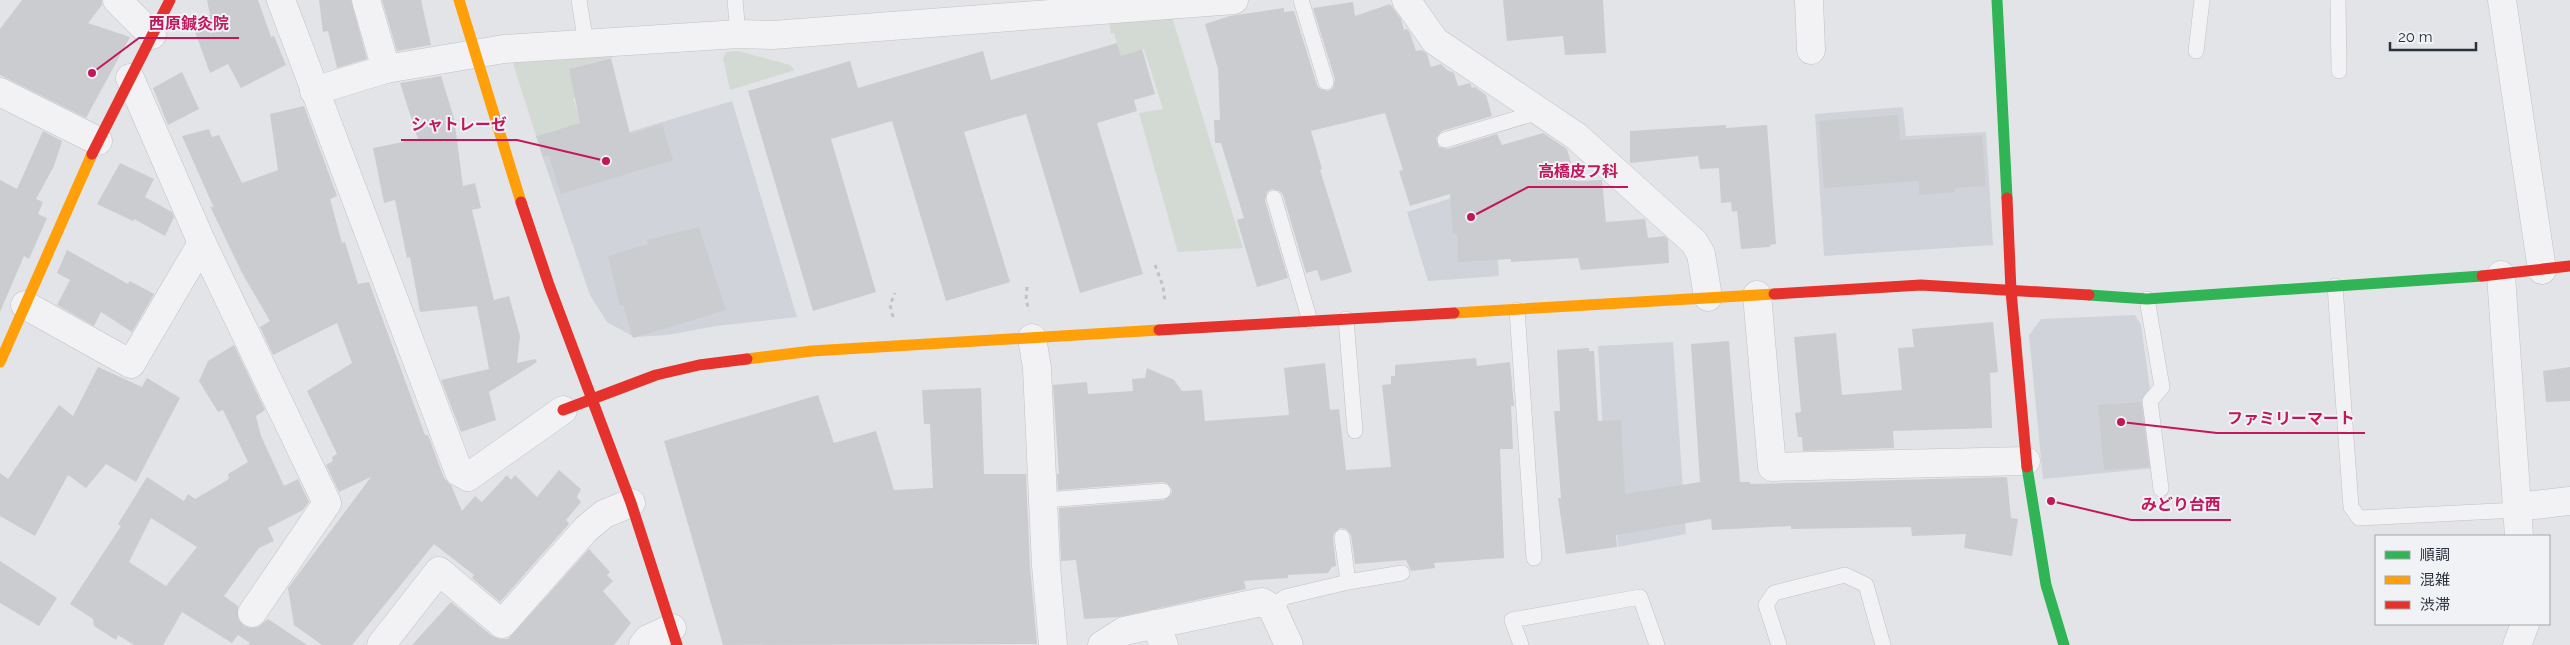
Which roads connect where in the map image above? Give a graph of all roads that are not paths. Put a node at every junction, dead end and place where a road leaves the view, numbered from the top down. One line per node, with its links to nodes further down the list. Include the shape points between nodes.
1 (117, 0): 19 (street)
2 (170, 0): 19 (street)
3 (281, 0): 28 (street)
4 (366, 0): 24 (street)
5 (459, 0): 23 (street)
6 (579, 0): 20 (lane)
7 (734, 0): 18 (lane)
8 (1234, 0): 16 (street)
9 (1301, 0): 27 (lane)
10 (1406, 0): 30 (street, via 1435,41)
11 (1809, 0): 21 (street)
12 (1996, 0): 39 (street)
13 (2202, 0): 22 (lane)
14 (2338, 0): 25 (lane)
15 (2502, 0): 36 (street)
16 (1162, 2): 17 (street, via 1145,8)
17 (983, 10): 18 (street, via 773,35)
18 (738, 34): 20 (street)
19 (152, 35): 26 (street)
20 (586, 44): 23 (street)
21 (1811, 50)
22 (2196, 51)
23 (474, 54): 24 (street); 49 (street, via 543,268)
24 (386, 69): 28 (street)
25 (2339, 71)
26 (130, 78): 32 (street); 34 (street)
27 (1326, 82)
28 (314, 91): 50 (street, via 459,472 468,477)
29 (0, 92): 32 (street)
30 (1542, 111): 31 (lane); 41 (street, via 1576,136 1694,242 1701,254)
31 (1445, 140)
32 (98, 141): 43 (street)
33 (1274, 198): 46 (lane)
34 (202, 243): 43 (street, via 131,364); 64 (street, via 327,503)
35 (2570, 266): 36 (street)
36 (2542, 270): 37 (street)
37 (2501, 274): 38 (street); 58 (street)
38 (2335, 286): 42 (street); 58 (lane, via 2351,507 2359,518)
39 (2011, 291): 40 (street, via 1921,285); 42 (street); 52 (street)
40 (1757, 295): 41 (street); 52 (street, via 1772,466)
41 (1708, 297): 44 (street)
42 (2147, 299): 53 (lane, via 2162,388 2150,401)
43 (25, 305): 48 (street)
44 (1517, 310): 45 (street); 60 (lane)
45 (1346, 319): 46 (street); 51 (lane)
46 (1310, 321): 47 (street)
47 (1032, 338): 49 (street, via 812,351 723,361 656,375); 55 (street, via 1037,368)
48 (3, 346)
49 (592, 400): 50 (street); 57 (street)
50 (563, 410)
51 (1356, 431)
52 (2026, 461): 77 (street, via 2046,585)
53 (2161, 489)
54 (1163, 491): 55 (lane)
55 (1045, 500): 70 (street, via 1046,566)
56 (2570, 501): 58 (street)
57 (631, 503): 67 (street); 68 (street, via 604,514 586,529 502,624 438,571)
58 (2518, 518)
59 (1342, 536): 62 (lane)
60 (1534, 558)
61 (1402, 573): 62 (lane)
62 (1348, 582): 63 (lane, via 1285,597)
63 (1272, 608): 66 (street, via 1262,602); 72 (street)
64 (252, 613)
65 (2525, 625): 78 (street)
66 (1159, 635): 71 (street, via 1124,631)
67 (674, 636): 69 (street, via 648,640)
68 (381, 645)
69 (643, 645)
70 (1053, 645)
71 (1102, 645)
72 (1290, 645)
73 (1521, 645): 74 (lane, via 1512,620 1640,597)
74 (1657, 645)
75 (1779, 645): 76 (lane, via 1766,606 1774,593 1845,575 1866,585)
76 (1883, 645)
77 (2064, 645)
78 (2517, 645)

